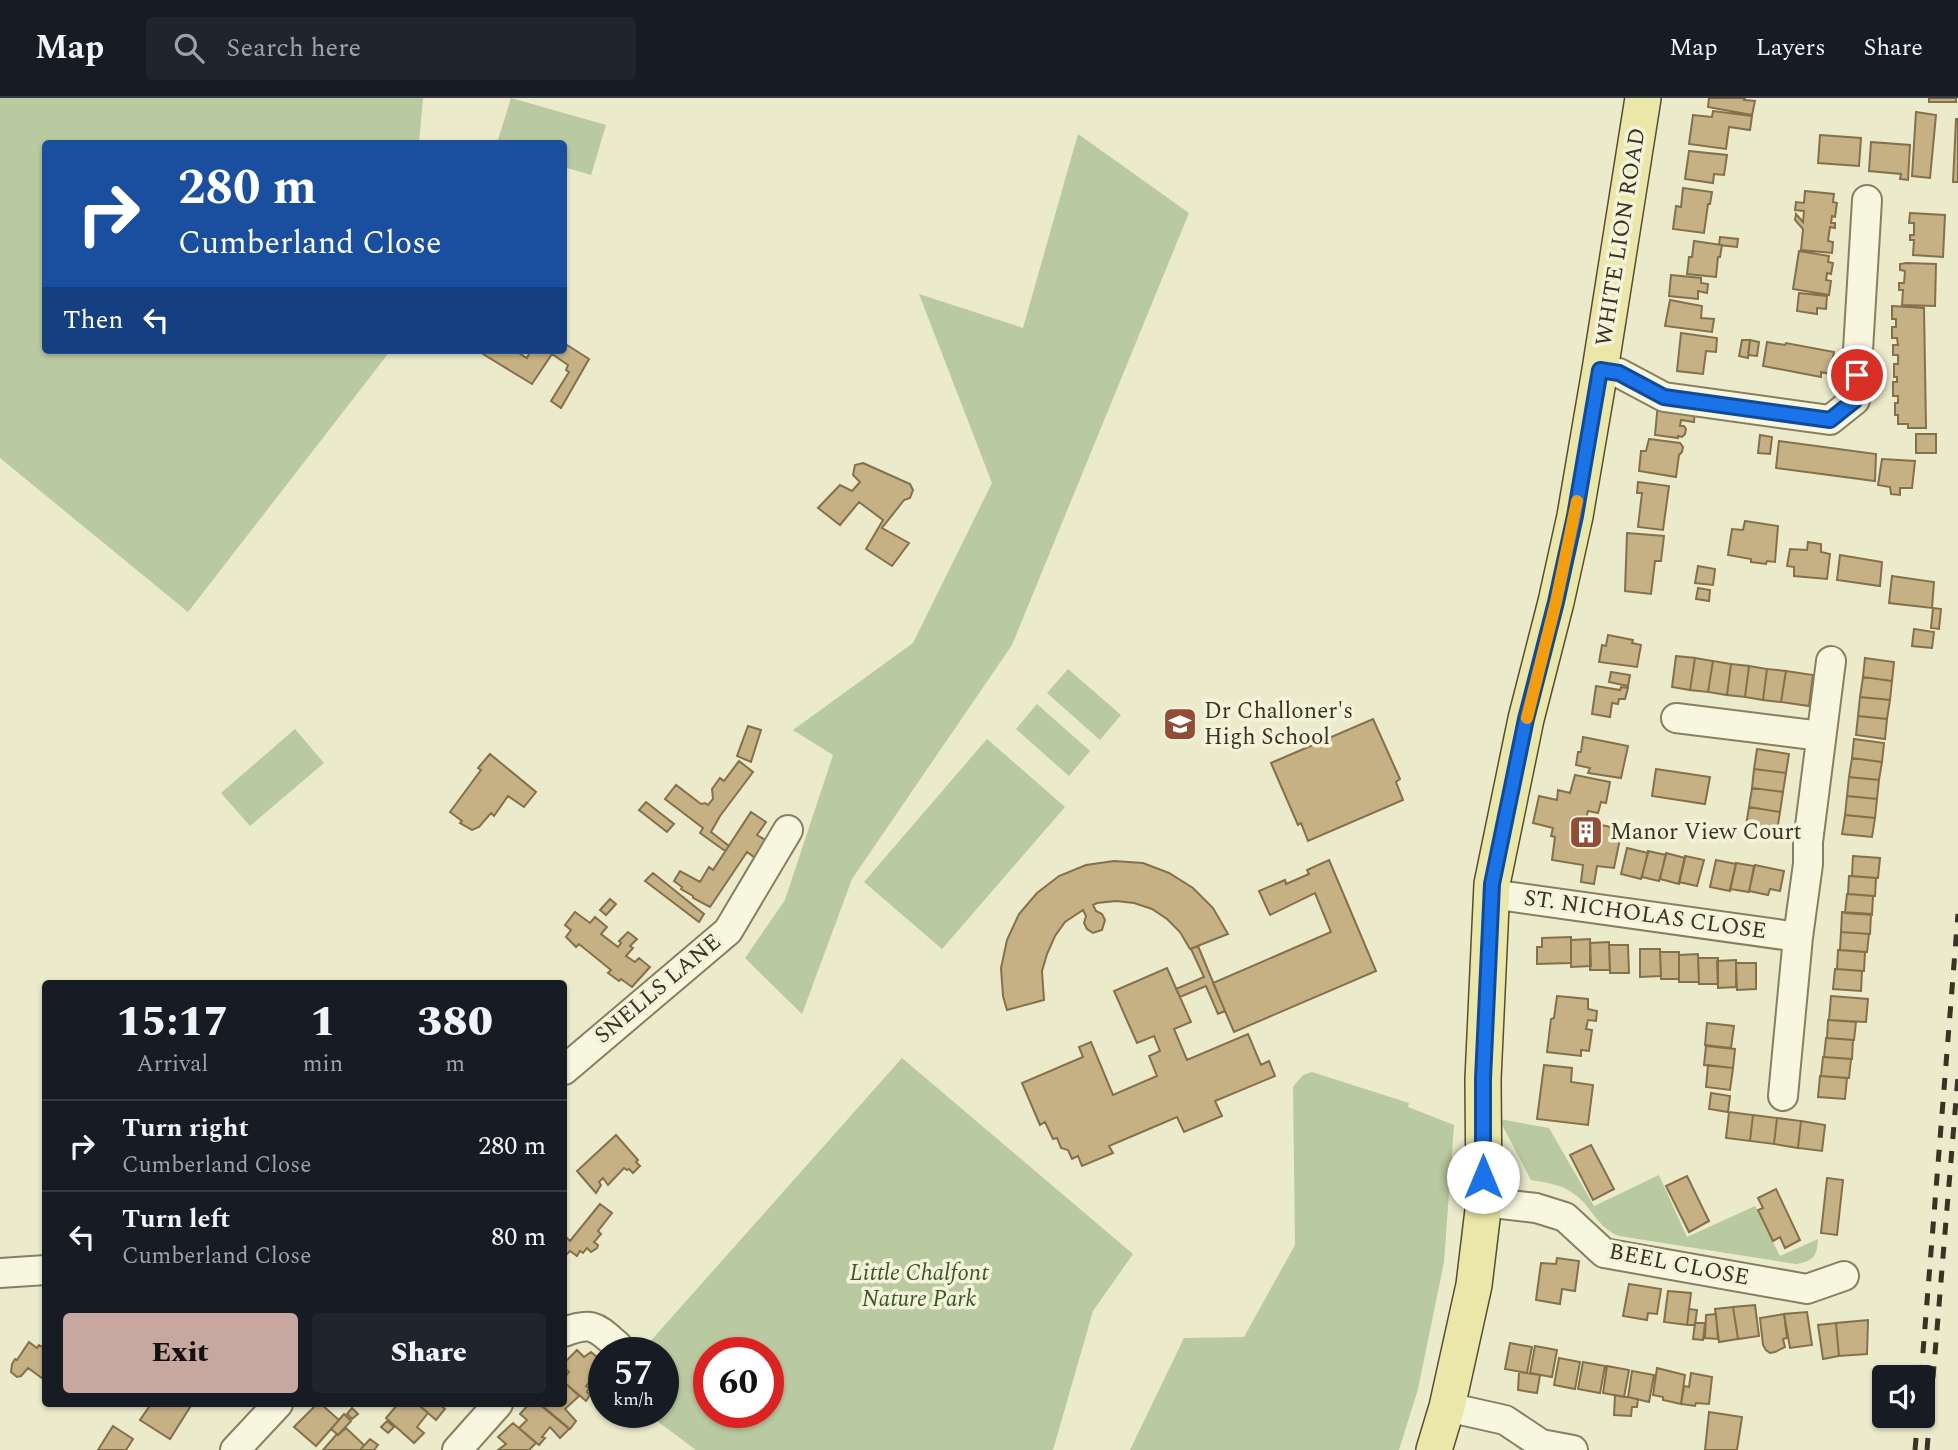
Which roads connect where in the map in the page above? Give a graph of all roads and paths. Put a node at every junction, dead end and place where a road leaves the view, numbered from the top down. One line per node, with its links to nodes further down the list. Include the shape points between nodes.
1 (1643, 98): 3 (main road, WHITE LION ROAD)
2 (1867, 200): 3 (street, via 1855,400 1830,420 1664,397 1619,373)
3 (1600, 370): 8 (main road, WHITE LION ROAD, via 1575,516 1526,719)
4 (1831, 661): 6 (street, ST. NICHOLAS CLOSE)
5 (1676, 718): 6 (street)
6 (1821, 736): 9 (street, ST. NICHOLAS CLOSE)
7 (788, 830): 10 (street, SNELLS LANE, via 728,930)
8 (1491, 894): 9 (street, ST. NICHOLAS CLOSE); 12 (main road, WHITE LION ROAD, via 1483,1079)
9 (1798, 937): 11 (street, ST. NICHOLAS CLOSE)
10 (567, 1067)
11 (1783, 1096)
12 (1484, 1202): 15 (street, BEEL CLOSE, via 1536,1208 1564,1217 1604,1253 1807,1289); 20 (main road, WHITE LION ROAD, via 1474,1284)
13 (42, 1270): 14 (street)
14 (0, 1273)
15 (1844, 1276)
16 (567, 1331): 17 (street, via 580,1326 597,1328)
17 (608, 1337)
18 (275, 1407): 21 (street)
19 (495, 1407): 22 (street)
20 (1447, 1407): 23 (main road, WHITE LION ROAD); 24 (street, via 1505,1420 1541,1444)
21 (235, 1450)
22 (457, 1450)
23 (1434, 1450)
24 (1573, 1450)

